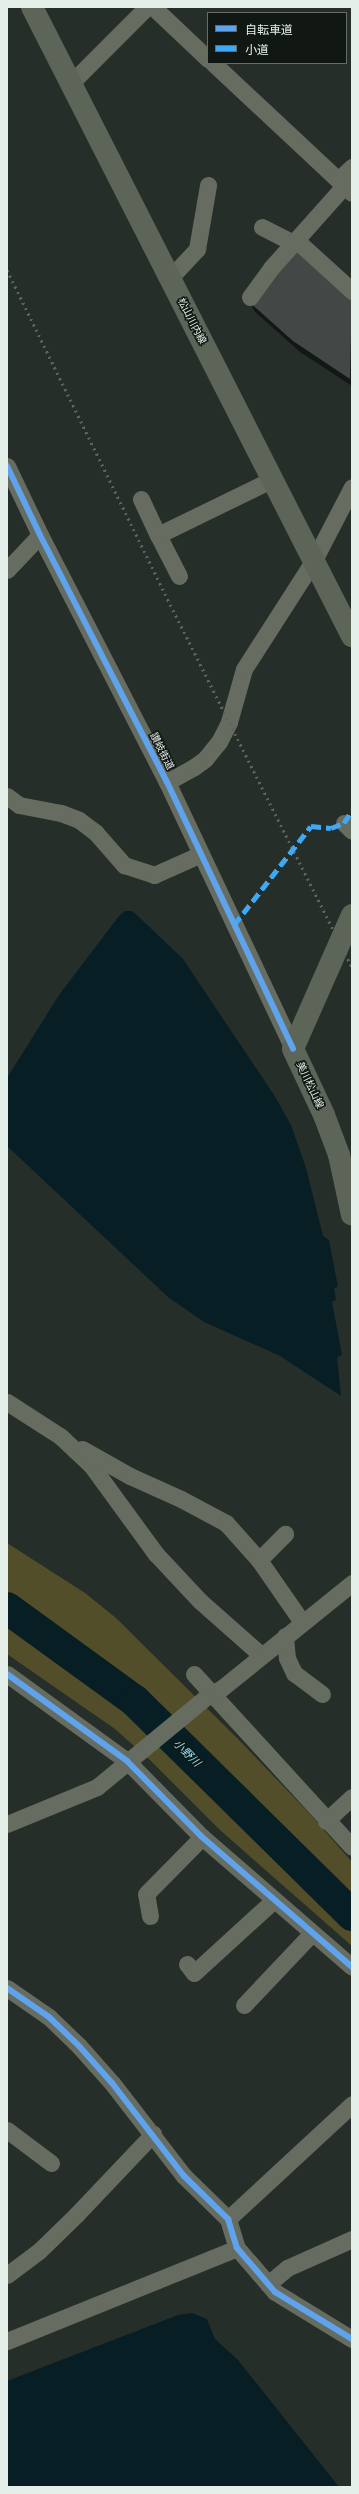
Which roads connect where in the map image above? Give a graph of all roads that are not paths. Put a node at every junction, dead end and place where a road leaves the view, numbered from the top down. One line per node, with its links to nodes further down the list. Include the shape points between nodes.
1 (32, 7): 6 (main road, 松山川内線)
2 (147, 7): 6 (street)
3 (153, 7): 4 (street)
4 (207, 57)
5 (214, 64): 9 (street)
6 (71, 83): 12 (main road, 松山川内線)
7 (352, 167): 9 (street)
8 (208, 185): 12 (street, via 197,250)
9 (345, 186): 11 (street)
10 (262, 227): 11 (street)
11 (295, 241): 13 (street); 14 (street)
12 (170, 278): 16 (main road, 松山川内線)
13 (352, 291)
14 (250, 297)
15 (7, 466): 19 (street, 讃岐街道)
16 (272, 479): 20 (street); 21 (main road, 松山川内線)
17 (352, 487): 21 (street)
18 (140, 499): 20 (street)
19 (40, 535): 22 (street); 25 (street, 讃岐街道)
20 (158, 535): 23 (street)
21 (314, 560): 24 (main road, 松山川内線); 25 (street, via 244,669 229,722 219,742 200,763)
22 (7, 570)
23 (179, 576)
24 (352, 636)
25 (167, 782): 27 (street, 讃岐街道)
26 (7, 796): 27 (street, via 19,804 61,813 79,820 96,833 124,865 154,875)
27 (201, 854): 29 (street, 讃岐街道)
28 (351, 924): 29 (main road)
29 (293, 1048): 30 (main road, 美川松山線, via 324,1115 338,1154)
30 (352, 1215)
31 (7, 1402): 32 (street)
32 (60, 1436): 34 (street, via 130,1476 181,1499 226,1524); 38 (street, via 91,1465 156,1554 200,1601)
33 (285, 1534): 34 (street)
34 (258, 1560): 36 (street)
35 (352, 1583): 36 (street)
36 (302, 1622): 37 (street)
37 (285, 1636): 38 (street); 41 (street, via 287,1658 294,1673)
38 (260, 1655): 42 (street, via 222,1688)
39 (7, 1674): 43 (street)
40 (194, 1674): 42 (street)
41 (322, 1694)
42 (208, 1695): 43 (street); 45 (street)
43 (130, 1759): 46 (street, via 97,1787); 47 (street)
44 (352, 1796): 45 (street)
45 (326, 1821): 48 (street)
46 (7, 1824)
47 (202, 1838): 49 (street); 50 (street, via 146,1894)
48 (352, 1847)
49 (274, 1900): 51 (street); 52 (street, via 194,1973)
50 (150, 1916)
51 (312, 1933): 53 (street); 55 (street)
52 (187, 1964)
53 (352, 1967)
54 (7, 1988): 58 (street, via 49,2017 79,2046)
55 (244, 2005)
56 (352, 2104): 60 (street)
57 (7, 2130): 59 (street)
58 (152, 2134): 60 (street, via 184,2176); 63 (street, via 55,2236)
59 (50, 2163)
60 (228, 2219): 62 (street)
61 (352, 2239): 64 (street, via 287,2268)
62 (237, 2248): 64 (street); 66 (street)
63 (7, 2275)
64 (268, 2284): 65 (street, via 275,2292)
65 (352, 2339)
66 (7, 2341)

